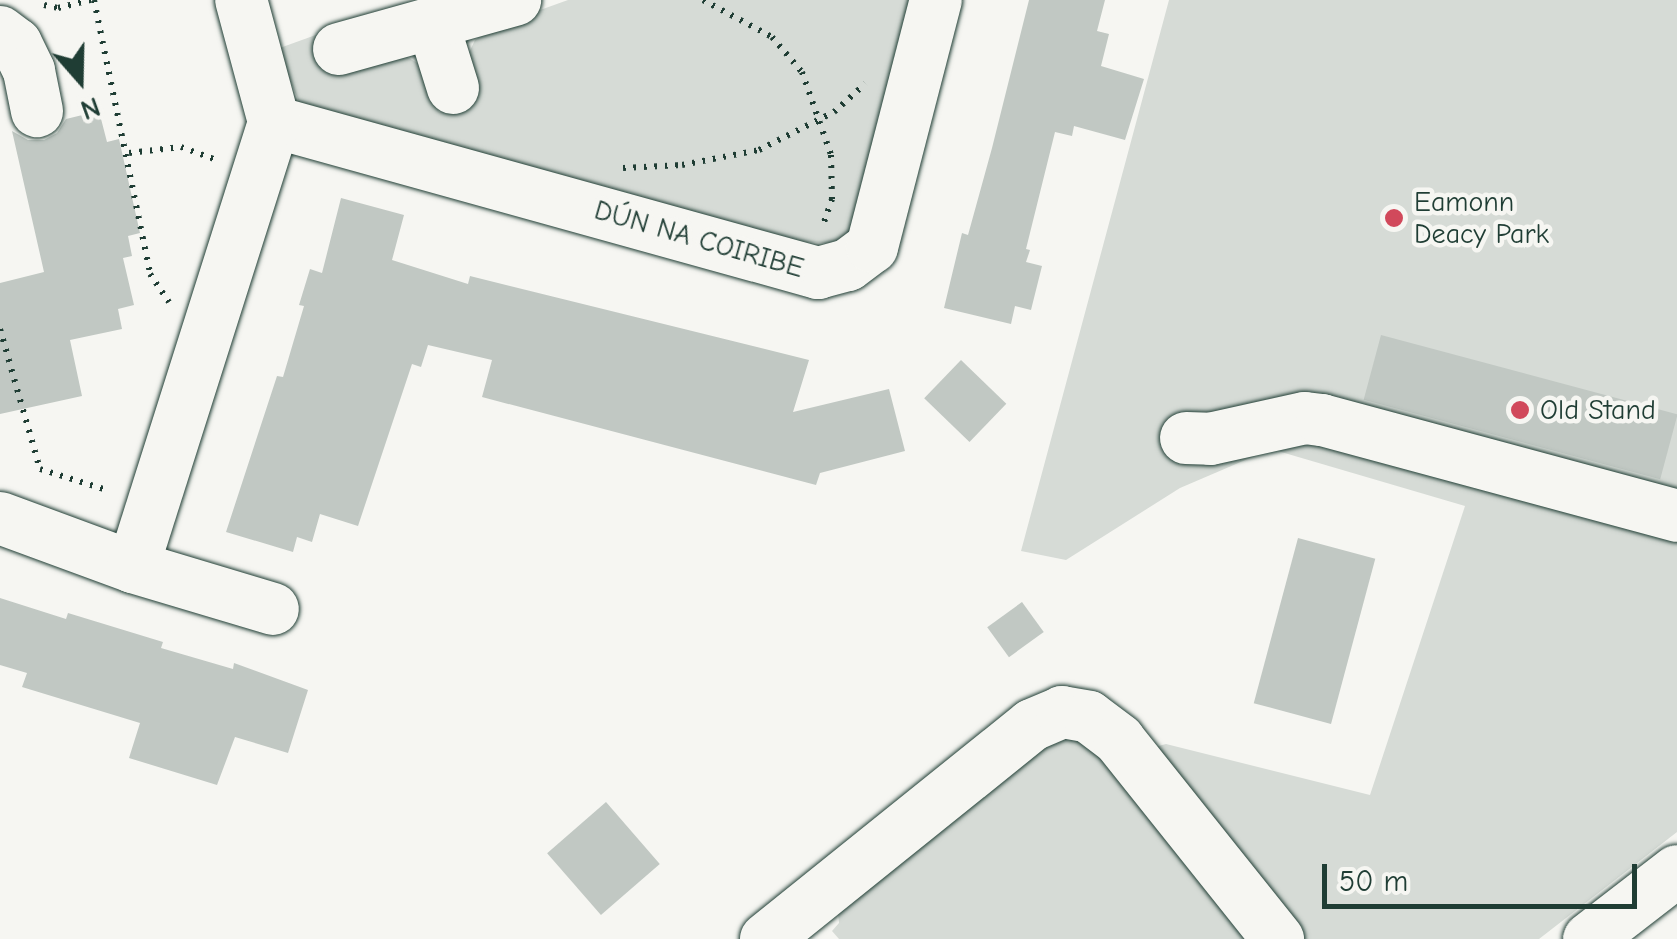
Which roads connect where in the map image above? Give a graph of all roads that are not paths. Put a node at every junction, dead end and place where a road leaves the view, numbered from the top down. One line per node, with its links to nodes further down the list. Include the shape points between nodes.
1 (241, 0): 9 (street)
2 (515, 0): 4 (street)
3 (936, 0): 9 (street, DÚN NA COIRIBE, via 872,247 848,265 818,272)
4 (433, 24): 6 (street); 7 (street)
5 (0, 32): 8 (street, via 16,44 30,71)
6 (339, 50)
7 (453, 88)
8 (37, 111)
9 (274, 122): 13 (street)
10 (1186, 438): 11 (street, via 1322,420)
11 (1677, 516)
12 (0, 518): 13 (street)
13 (133, 567): 14 (street)
14 (273, 609)
15 (1677, 871): 18 (street)
16 (766, 939): 17 (street, via 1017,737 1062,712 1089,717 1119,740)
17 (1278, 939)
18 (1589, 939)

